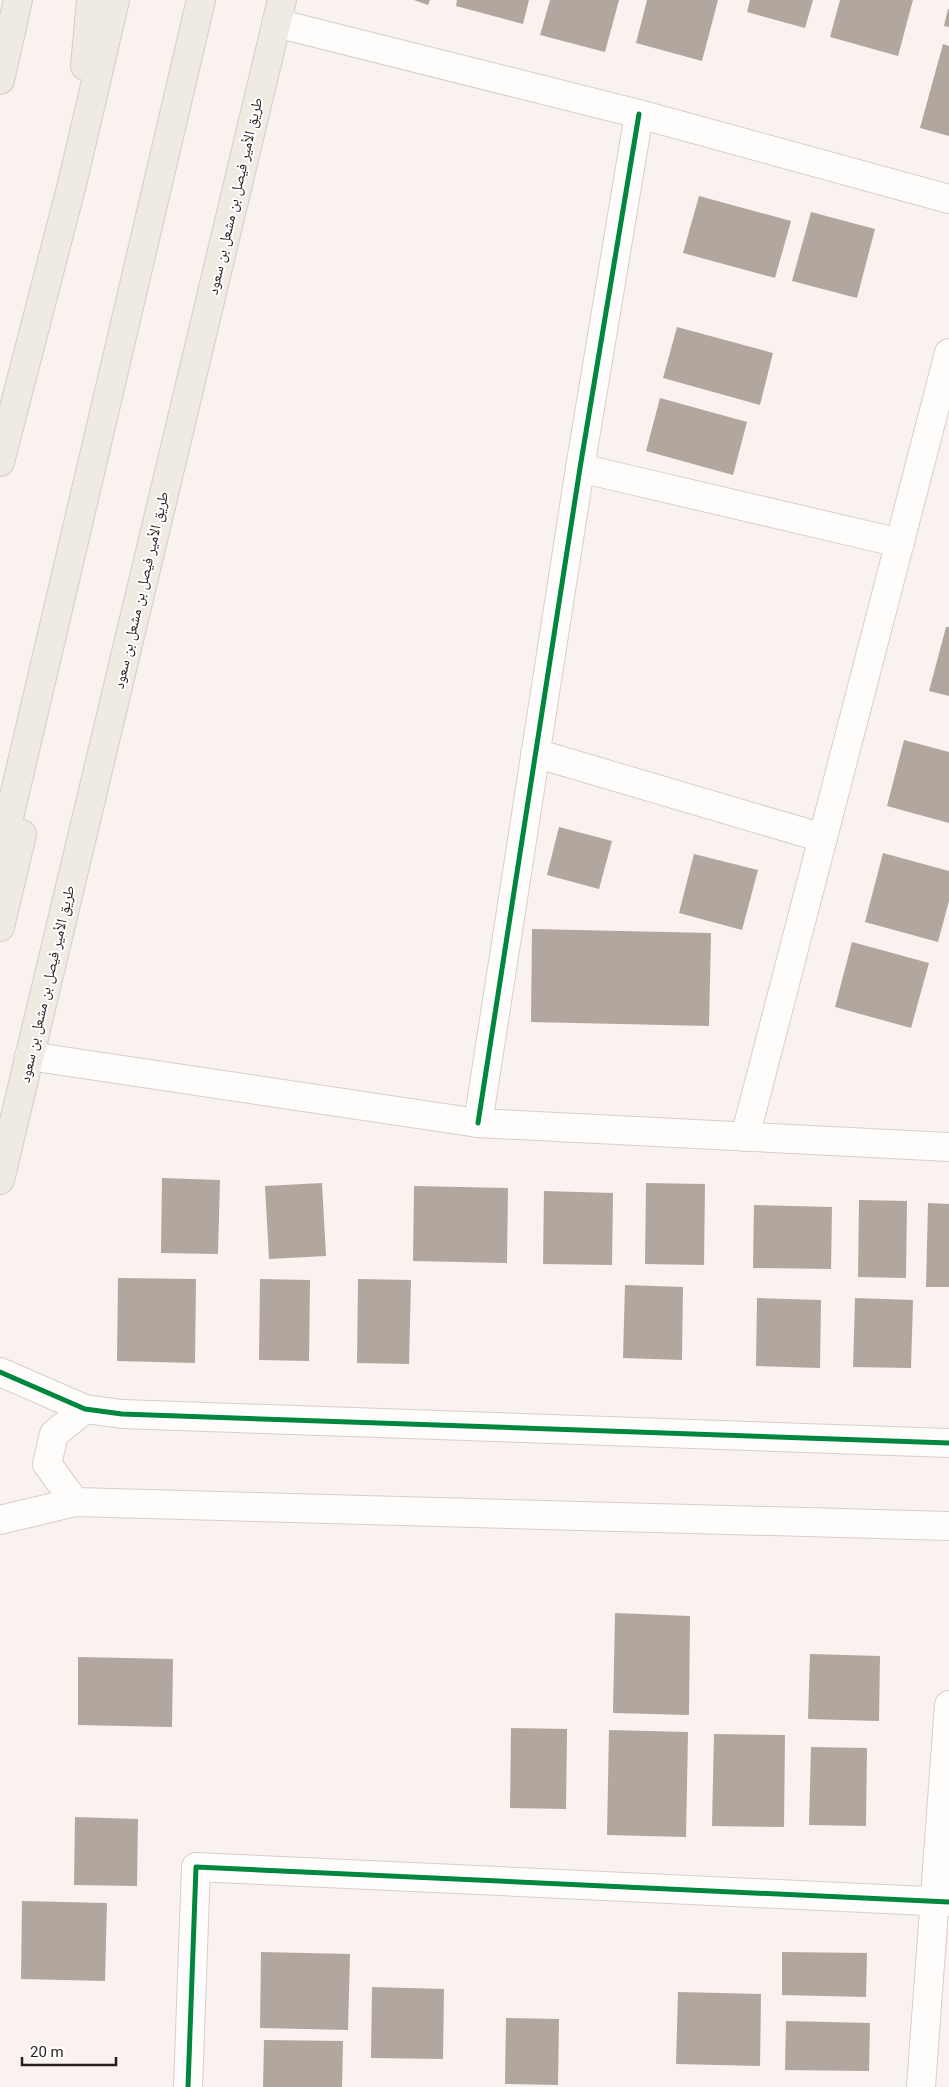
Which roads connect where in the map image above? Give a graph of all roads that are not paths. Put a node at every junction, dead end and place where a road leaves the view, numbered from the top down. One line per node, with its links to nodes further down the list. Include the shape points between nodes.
1 (18, 0): 6 (main road)
2 (91, 0): 8 (main road)
3 (115, 0): 8 (main road)
4 (201, 0): 14 (main road)
5 (279, 12): 7 (street); 19 (main road, طريق الأمير فيصل بن مشعل بن سعود)
6 (0, 80)
7 (639, 114): 9 (street); 12 (street)
8 (73, 180): 11 (main road)
9 (949, 199)
10 (949, 353): 13 (street)
11 (0, 462)
12 (580, 468): 13 (street); 15 (street)
13 (900, 543): 16 (street)
14 (42, 674): 17 (main road); 18 (main road, via 37,771)
15 (535, 753): 16 (street); 20 (street)
16 (823, 838): 21 (street)
17 (0, 856)
18 (0, 927)
19 (29, 1056): 20 (street); 23 (main road, طريق الأمير فيصل بن مشعل بن سعود)
20 (478, 1123): 21 (street)
21 (745, 1137): 22 (street)
22 (949, 1147)
23 (0, 1180)
24 (0, 1372): 25 (street)
25 (85, 1409): 26 (street, via 122,1414); 27 (street, via 54,1434 47,1464)
26 (949, 1443)
27 (75, 1502): 28 (street); 29 (street)
28 (0, 1520)
29 (949, 1526)
30 (949, 1705): 31 (street)
31 (942, 1902): 32 (street, via 196,1867); 33 (street)
32 (188, 2087)
33 (921, 2087)

